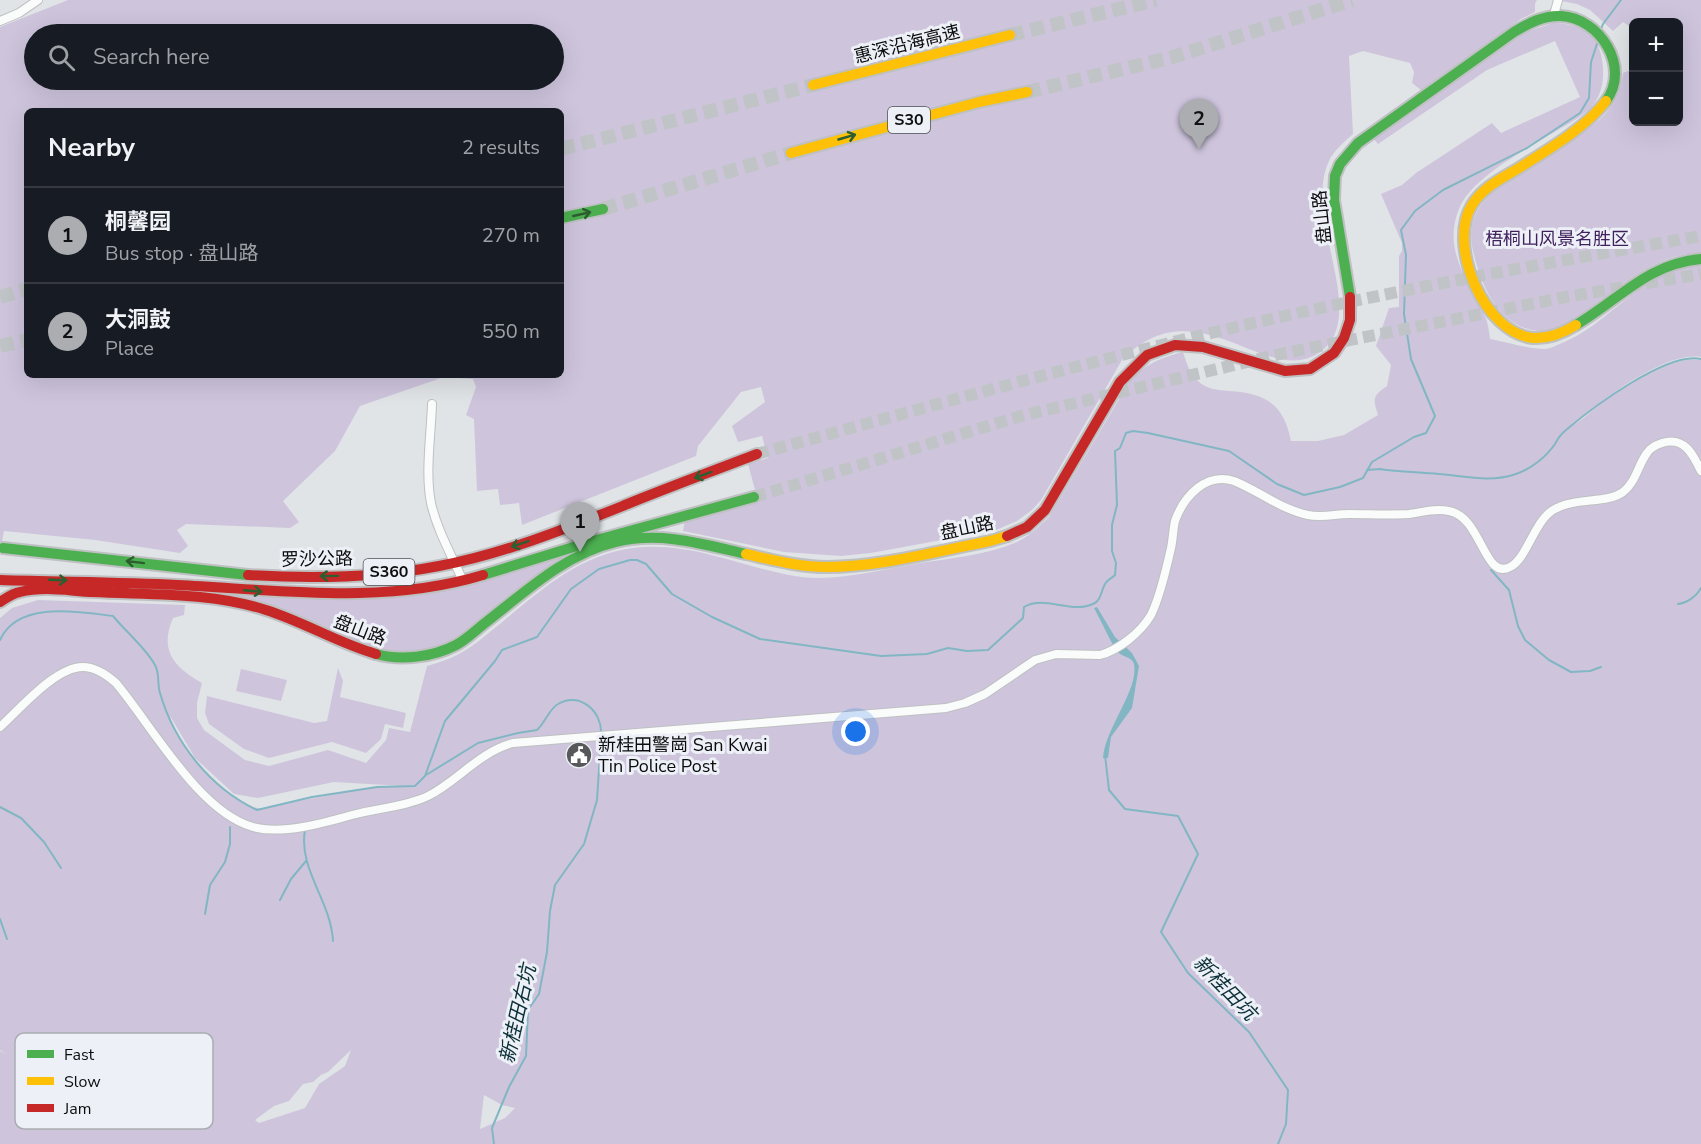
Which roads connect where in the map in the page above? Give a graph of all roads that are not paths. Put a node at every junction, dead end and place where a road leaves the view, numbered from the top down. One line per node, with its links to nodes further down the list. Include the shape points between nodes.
1 (38, 0): 4 (street)
2 (1558, 0): 3 (street)
3 (1554, 15): 11 (main road, via 1575,18 1593,27 1604,39 1612,55 1613,87 1601,108 1585,122 1488,187 1469,208 1463,237 1465,252 1493,314 1522,336 1544,338 1568,331 1627,287 1663,267); 20 (main road, 盘山路, via 1514,32 1358,143 1341,164 1335,174 1334,199 1351,313 1342,344 1327,360 1305,369 1280,370 1204,346 1177,345 1154,351 1120,382 1045,510 1027,527 1004,538 874,563 828,567 788,564 682,539 638,538 593,549 554,570 456,645 439,653 407,659 372,654 285,616 220,600 25,590)
4 (0, 21)
5 (1010, 35): 6 (main road, 惠深沿海高速)
6 (813, 85)
7 (1028, 92): 8 (main road, S30, one-way to 7)
8 (791, 153)
9 (603, 209): 10 (main road, one-way to 9)
10 (564, 217)
11 (1701, 259)
12 (432, 404): 17 (street, via 431,500)
13 (757, 454): 17 (main road, 罗沙公路 / S360, one-way to 17, via 563,529)
14 (1701, 471): 21 (street, via 1686,446 1673,441 1653,447 1626,490 1553,510 1539,523 1517,561 1504,569 1490,562 1464,516 1451,511 1311,516 1234,481 1212,480 1193,492 1179,512 1151,614 1139,630 1100,655 1056,654 1035,660 985,694 946,708 524,741 487,754 424,797 314,825 272,830 254,828 227,816 210,802 116,683 95,670 83,667 66,671 46,684)
15 (754, 497): 19 (main road, 罗沙公路 / S360)
16 (3, 548): 17 (main road, 罗沙公路 / S360, one-way to 16, via 403,571 290,577)
17 (455, 562): 19 (street)
18 (0, 580): 19 (main road, 罗沙公路 / S360, one-way to 19, via 333,595 393,592)
19 (463, 581)
20 (0, 602)
21 (0, 727)

